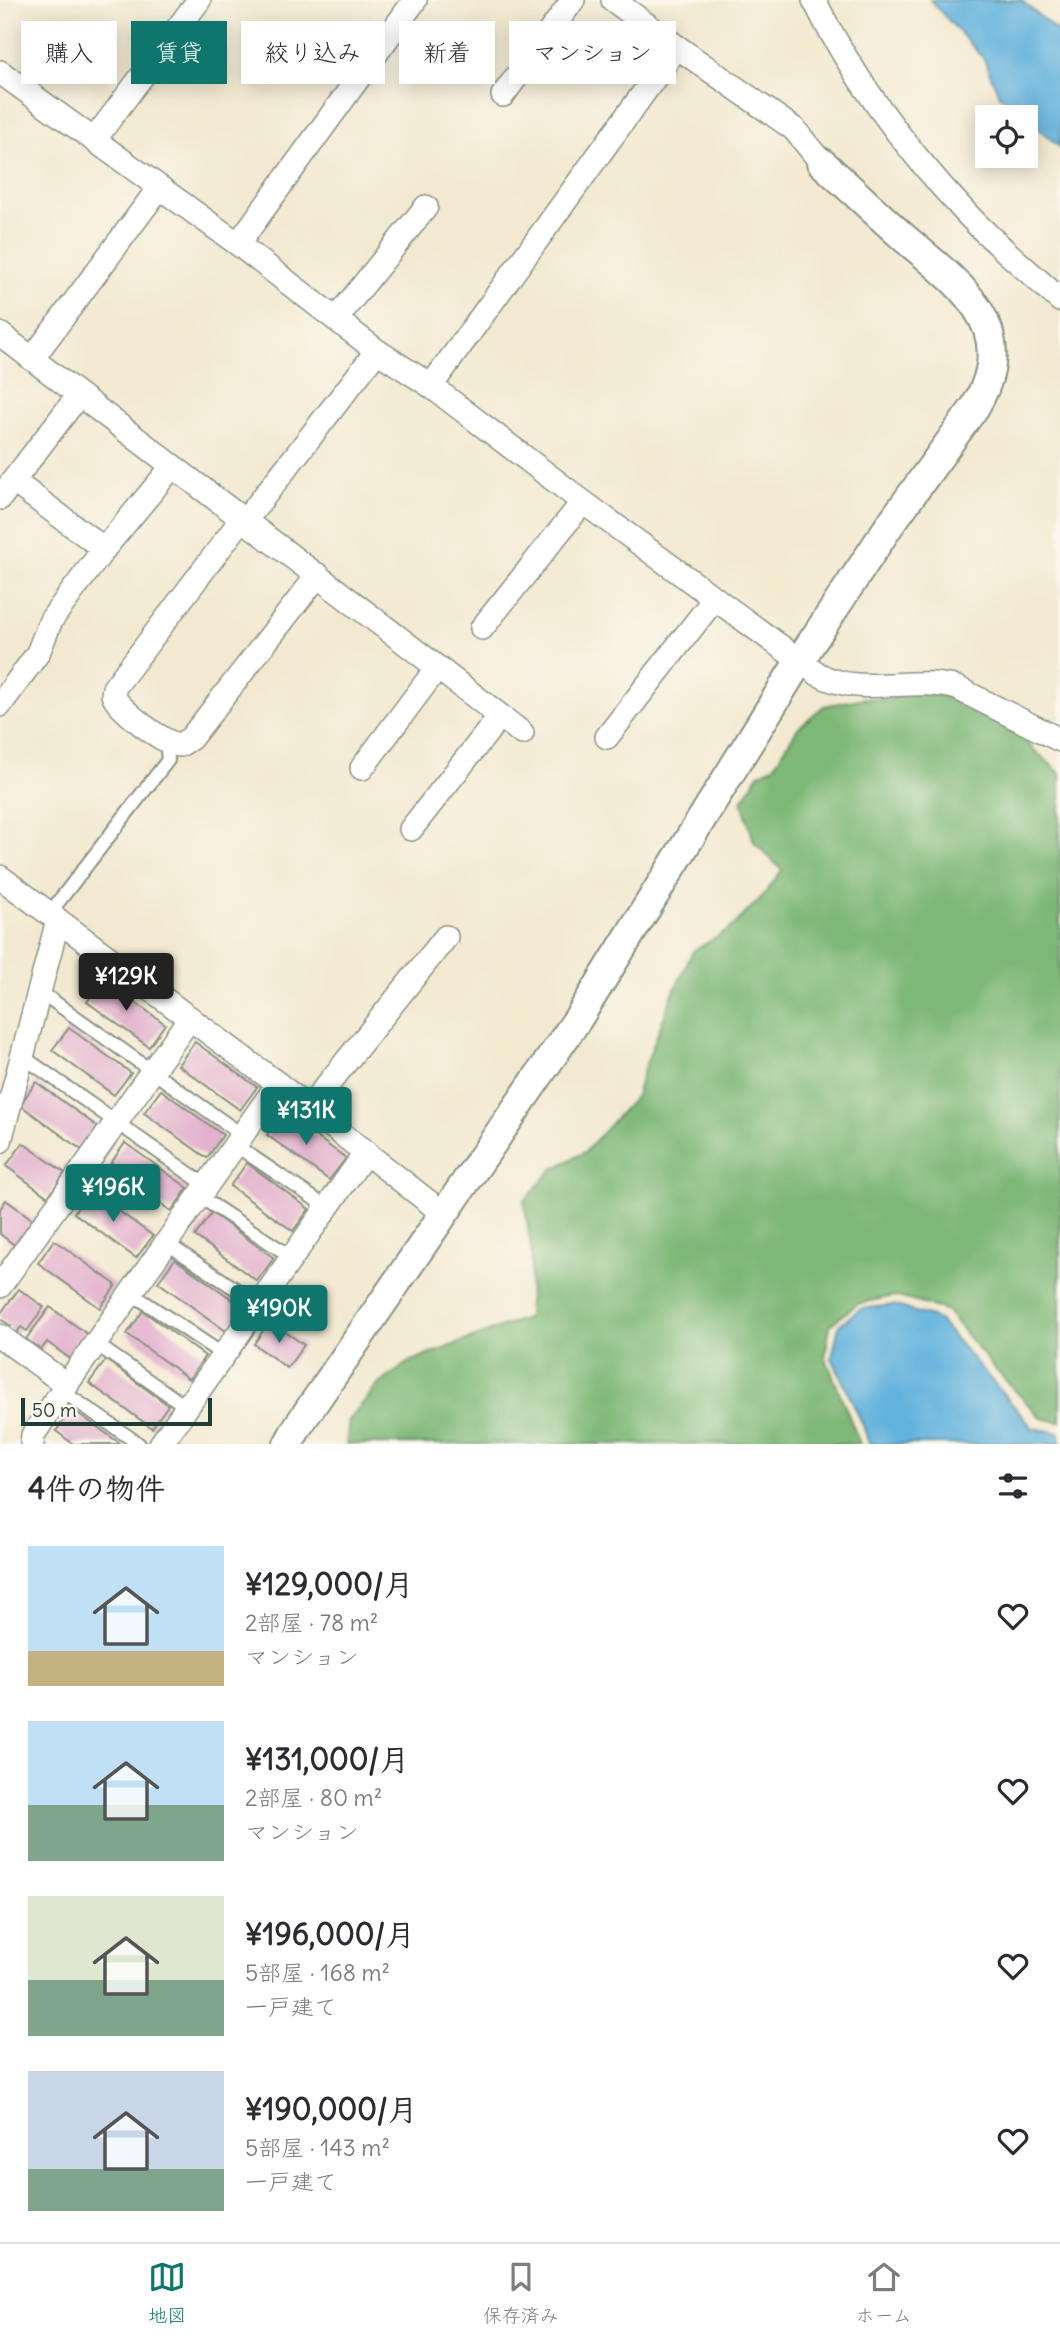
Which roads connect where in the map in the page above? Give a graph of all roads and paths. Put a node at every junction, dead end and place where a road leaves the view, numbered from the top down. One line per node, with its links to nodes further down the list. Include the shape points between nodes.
1 (199, 0): 9 (street)
2 (415, 0): 13 (street)
3 (573, 0): 8 (street)
4 (612, 0): 6 (street)
5 (814, 0): 14 (street, via 895,132 967,215)
6 (677, 47): 10 (street, via 794,129); 19 (street)
7 (0, 72): 9 (street)
8 (503, 94)
9 (94, 140): 11 (street)
10 (821, 162): 29 (street, via 971,301 989,333 992,366 975,407)
11 (159, 188): 13 (street); 18 (street)
12 (426, 207): 15 (street)
13 (238, 244): 15 (street)
14 (1060, 300)
15 (335, 319): 17 (street)
16 (0, 334): 18 (street)
17 (377, 351): 19 (street); 24 (street)
18 (32, 359): 20 (street)
19 (431, 386): 23 (street)
20 (78, 396): 21 (street); 22 (street)
21 (172, 467): 24 (street); 25 (street)
22 (7, 490): 25 (street)
23 (583, 502): 27 (street); 28 (street)
24 (244, 520): 26 (street); 36 (street, via 114,688 120,706)
25 (104, 549): 31 (street, via 51,620 38,653)
26 (318, 575): 30 (street); 36 (street, via 191,738 180,745)
27 (715, 598): 29 (street); 34 (street)
28 (482, 628)
29 (800, 660): 35 (street, via 833,682 927,682 957,688); 54 (street, via 579,1017)
30 (438, 668): 32 (street); 37 (street)
31 (0, 705)
32 (500, 716): 33 (street); 38 (street)
33 (522, 733)
34 (607, 737)
35 (1060, 740)
36 (166, 742): 40 (lane, via 168,760)
37 (362, 768)
38 (411, 829)
39 (0, 877): 40 (street)
40 (54, 917): 42 (street); 43 (street)
41 (446, 937): 47 (street)
42 (39, 992): 44 (street); 45 (lane)
43 (190, 1018): 45 (street); 46 (street)
44 (22, 1056): 48 (lane); 49 (street)
45 (152, 1071): 48 (street); 50 (lane)
46 (278, 1084): 47 (street); 50 (street)
47 (309, 1108): 51 (street)
48 (116, 1122): 52 (lane); 57 (street)
49 (0, 1140)
50 (239, 1140): 52 (street); 53 (lane)
51 (366, 1152): 53 (street); 54 (street)
52 (203, 1191): 55 (street); 56 (lane)
53 (328, 1208): 56 (street)
54 (444, 1214): 68 (street)
55 (166, 1243): 58 (street); 59 (lane)
56 (293, 1258): 59 (street)
57 (0, 1286)
58 (131, 1293): 61 (street); 62 (lane)
59 (260, 1305): 62 (street)
60 (0, 1336): 63 (street)
61 (96, 1344): 63 (street); 64 (lane)
62 (225, 1356): 64 (street)
63 (65, 1388): 65 (street, via 33,1435); 66 (lane)
64 (188, 1408): 67 (street)
65 (32, 1444)
66 (139, 1444)
67 (161, 1444)
68 (288, 1444)

